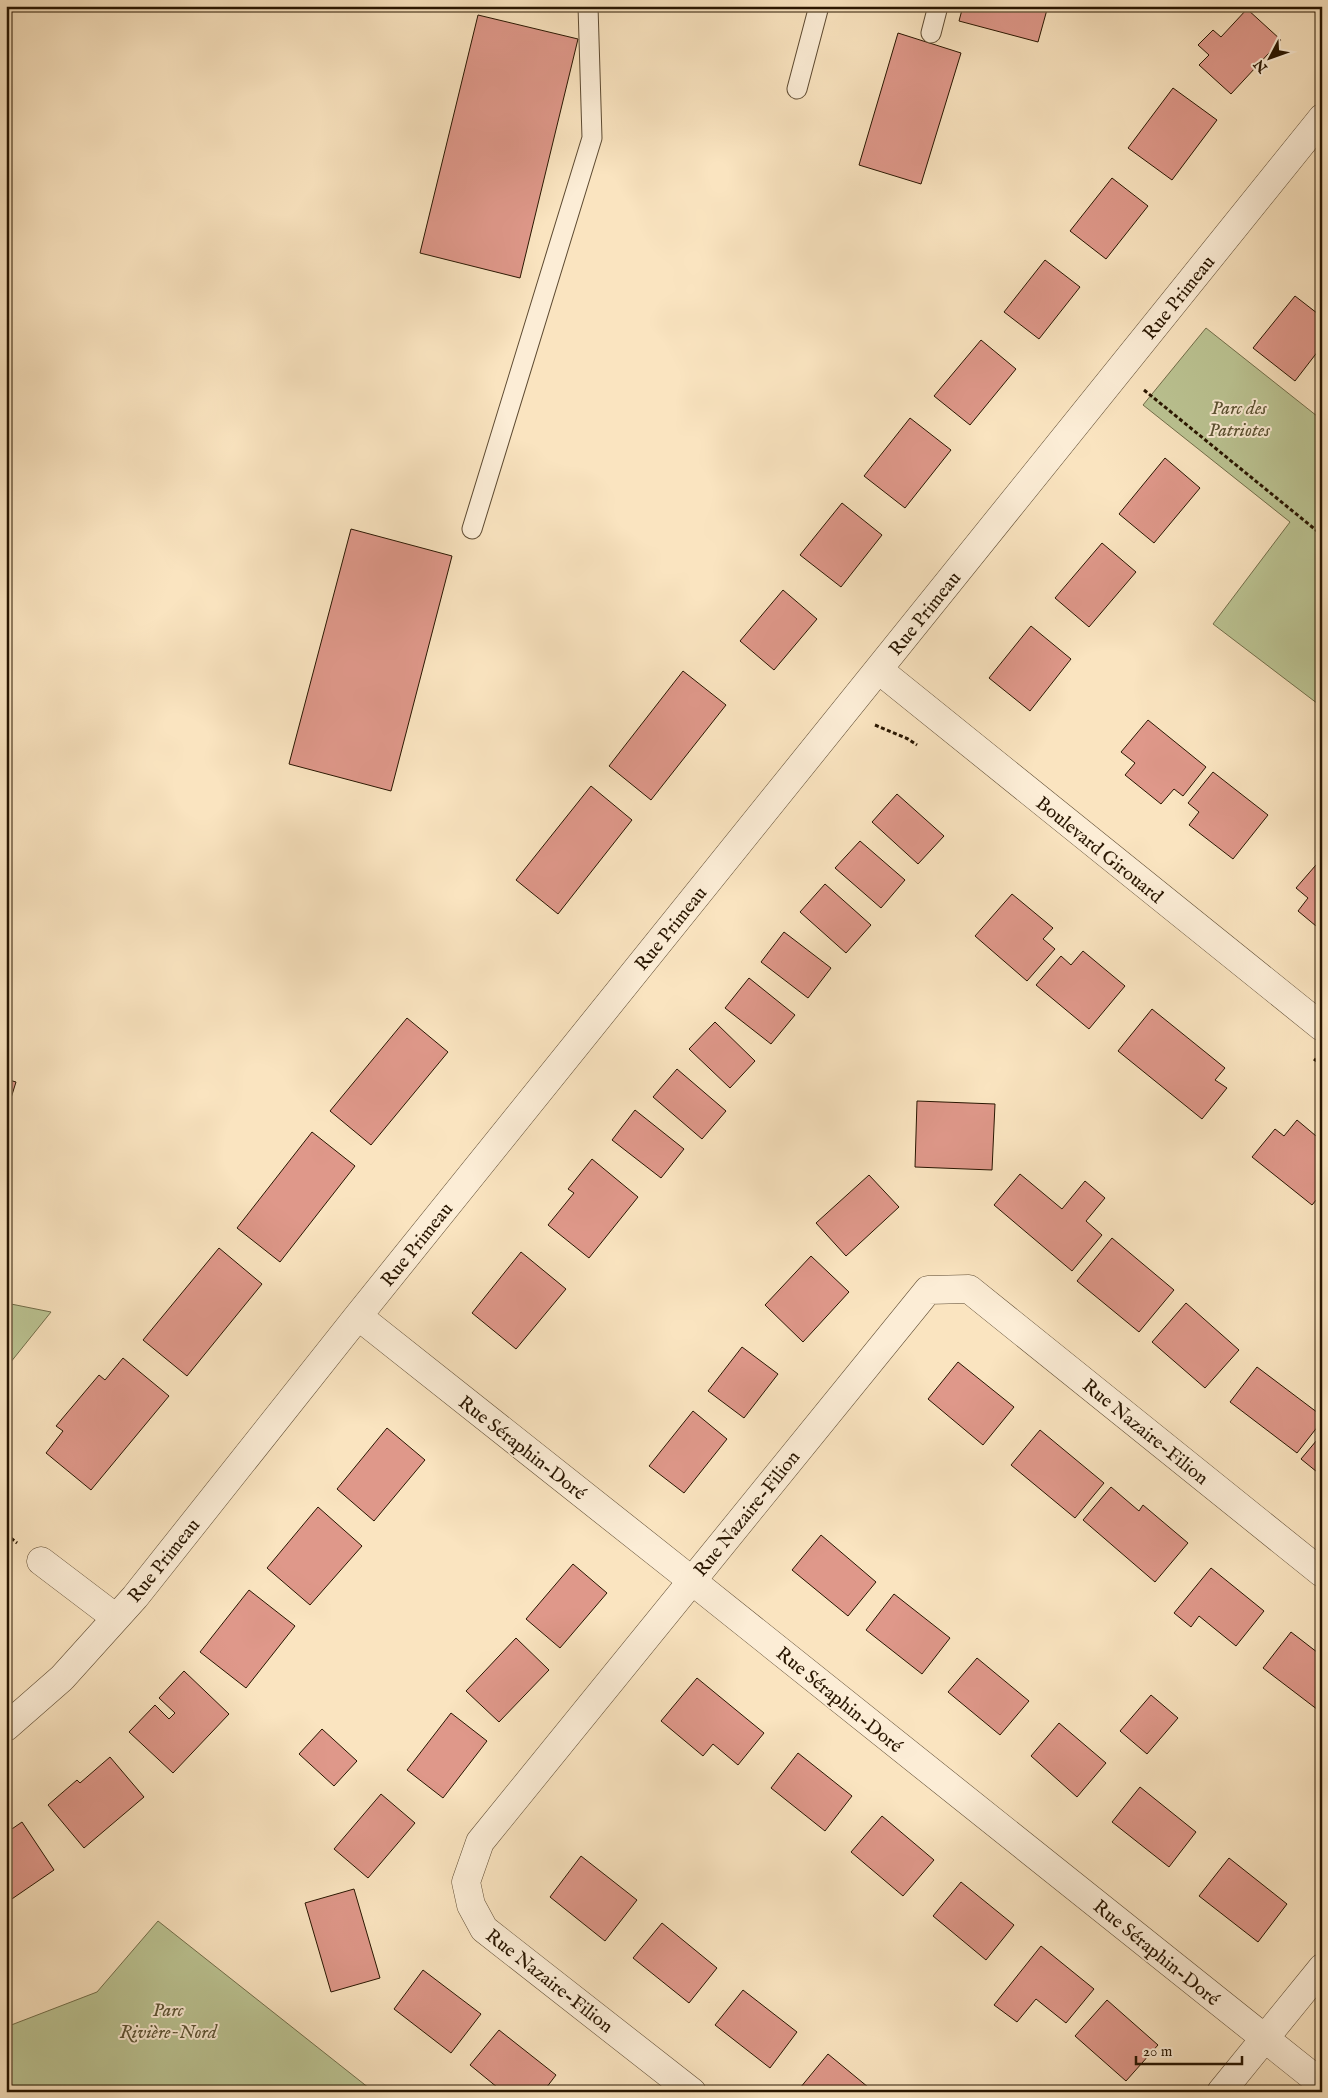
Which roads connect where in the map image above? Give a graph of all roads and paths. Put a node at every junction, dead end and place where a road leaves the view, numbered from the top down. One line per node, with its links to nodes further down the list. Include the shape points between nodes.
1 (588, 6): 8 (lane, via 592,138)
2 (819, 6): 5 (lane)
3 (938, 6): 4 (lane)
4 (931, 33)
5 (797, 89)
6 (1322, 118): 7 (street, Rue Primeau)
7 (1120, 369): 9 (path); 10 (street, Rue Primeau)
8 (472, 528)
9 (1322, 534)
10 (879, 670): 11 (street, Boulevard Girouard); 12 (street, Rue Primeau)
11 (1322, 1027)
12 (358, 1316): 15 (street, Rue Séraphin-Doré); 16 (street, Rue Primeau)
13 (41, 1561): 16 (street)
14 (1322, 1573): 15 (street, Rue Nazaire-Filion, via 969,1289 928,1290)
15 (691, 1580): 19 (street, Rue Séraphin-Doré); 21 (street, Rue Nazaire-Filion, via 480,1842 466,1882 471,1905 484,1929)
16 (116, 1618): 17 (street, Rue Primeau, via 62,1678)
17 (6, 1727)
18 (1322, 1968): 19 (street)
19 (1264, 2038): 20 (street, Rue Séraphin-Doré); 22 (street)
20 (1322, 2084)
21 (692, 2092)
22 (1221, 2092)

